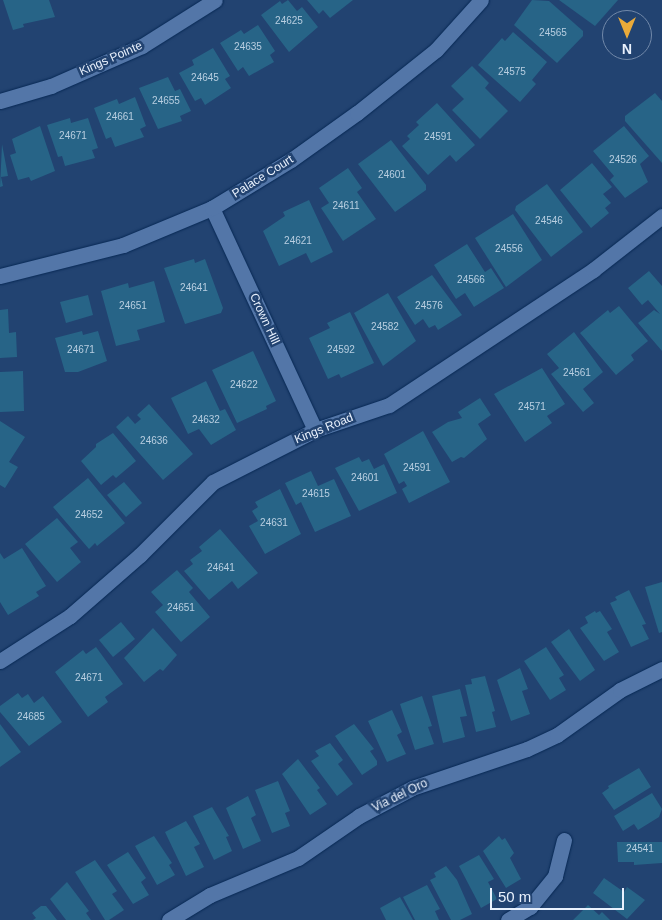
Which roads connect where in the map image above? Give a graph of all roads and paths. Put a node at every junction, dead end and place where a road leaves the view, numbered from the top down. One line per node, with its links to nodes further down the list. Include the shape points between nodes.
1 (215, 0): 3 (street, Kings Pointe, via 142,46 51,86)
2 (482, 0): 4 (street, Palace Court, via 436,50 357,113 291,160)
3 (0, 102)
4 (212, 208): 6 (street, Palace Court, via 123,245); 7 (street, Crown Hill)
5 (662, 216): 7 (street, Kings Road, via 593,270 390,405)
6 (0, 276)
7 (315, 430): 8 (street, Kings Road, via 213,482 140,555 70,616)
8 (0, 661)
9 (662, 669): 11 (street, Via del Oro, via 620,690 557,736 412,788 360,816 298,858 210,895)
10 (564, 840): 12 (street, via 555,876 530,908)
11 (169, 920)
12 (508, 920)

